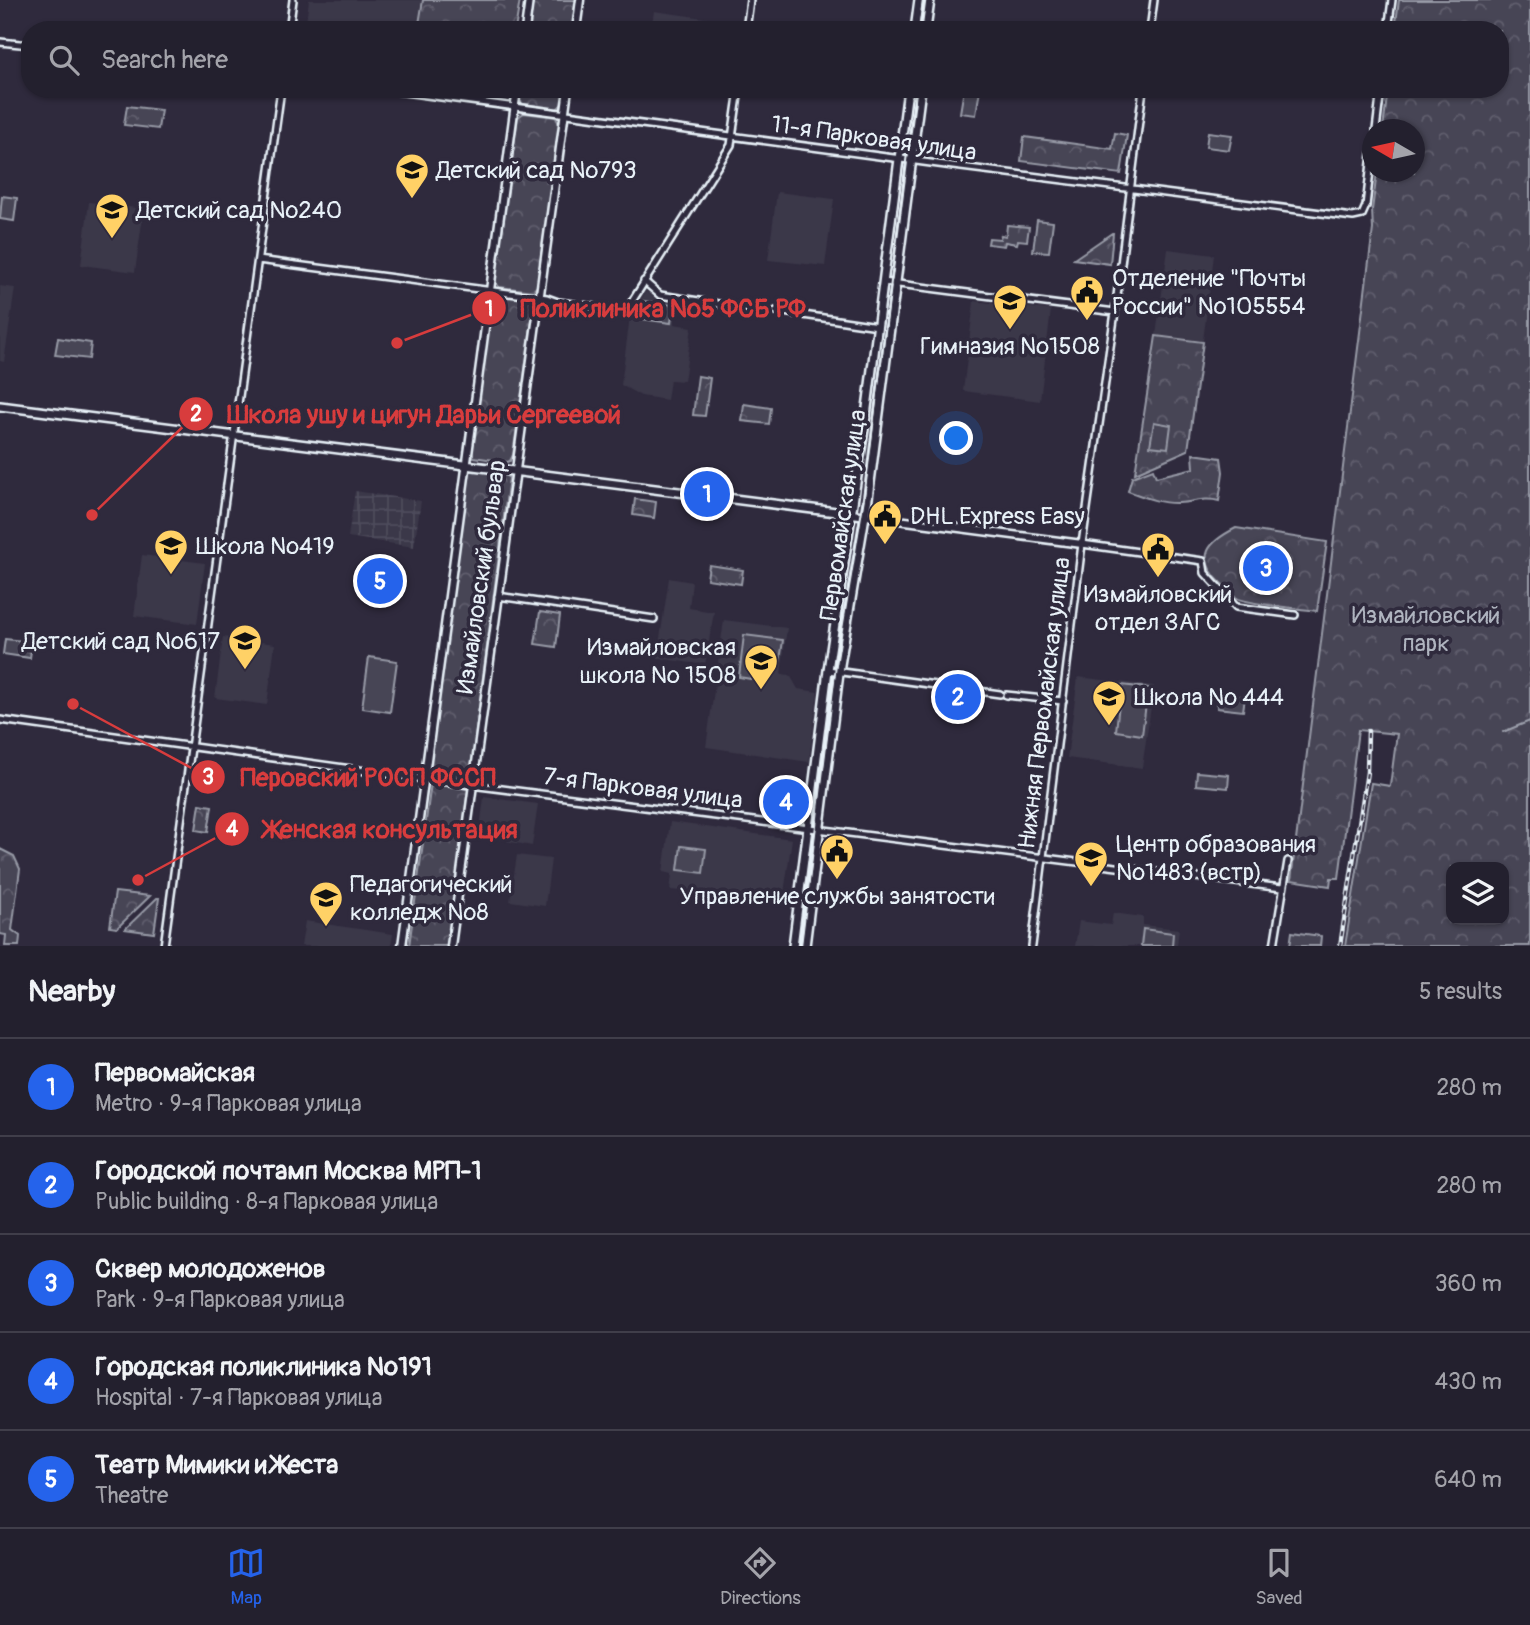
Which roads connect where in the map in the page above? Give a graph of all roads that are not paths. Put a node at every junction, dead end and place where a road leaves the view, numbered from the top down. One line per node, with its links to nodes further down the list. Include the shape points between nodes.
1 (293, 0): 9 (street)
2 (529, 0): 10 (street)
3 (580, 0): 11 (street)
4 (750, 0): 12 (street)
5 (919, 0): 13 (main road)
6 (930, 0): 14 (main road)
7 (1154, 0): 15 (street)
8 (1392, 0): 16 (street)
9 (290, 21)
10 (526, 21)
11 (577, 21)
12 (747, 21)
13 (916, 21)
14 (927, 21)
15 (1151, 21)
16 (1389, 21)
17 (0, 42): 18 (street)
18 (21, 44)
19 (280, 98): 36 (street)
20 (448, 98): 28 (street, 11-я Парковая улица)
21 (516, 98): 28 (street, Измайловский бульвар)
22 (567, 98): 29 (street, Измайловский бульвар)
23 (738, 98): 31 (street)
24 (907, 98): 32 (main road, Первомайская улица)
25 (920, 98): 33 (main road, Первомайская улица)
26 (1142, 98): 35 (street, Нижняя Первомайская улица)
27 (1380, 98): 30 (street)
28 (515, 107): 29 (street, 11-я Парковая улица); 40 (street, Измайловский бульвар)
29 (564, 114): 31 (street, 11-я Парковая улица); 41 (street, Измайловский бульвар)
30 (1377, 119)
31 (732, 136): 32 (street, 11-я Парковая улица); 37 (street, via 731,145)
32 (898, 159): 33 (street, 11-я Парковая улица); 38 (main road, Первомайская улица)
33 (912, 161): 35 (street, 11-я Парковая улица); 39 (main road, Первомайская улица)
34 (1369, 182): 35 (street, 11-я Парковая улица, via 1362,215 1353,217)
35 (1130, 189): 44 (street, Нижняя Первомайская улица)
36 (258, 260): 40 (street); 47 (street)
37 (645, 281): 41 (street, via 626,312); 42 (street, via 660,295)
38 (883, 282): 39 (street); 45 (main road, Первомайская улица)
39 (894, 284): 44 (street); 51 (main road, Первомайская улица)
40 (490, 290): 41 (street); 48 (street, Измайловский бульвар)
41 (539, 297): 49 (street, Измайловский бульвар)
42 (757, 310)
43 (776, 311): 45 (street)
44 (1115, 312): 52 (street, Нижняя Первомайская улица)
45 (878, 326): 50 (main road, Первомайская улица)
46 (0, 406): 47 (main road)
47 (234, 436): 48 (main road); 60 (street)
48 (466, 466): 49 (main road); 61 (street, Измайловский бульвар)
49 (515, 472): 50 (main road); 53 (street, Измайловский бульвар)
50 (852, 514): 51 (street); 56 (main road, Первомайская улица)
51 (866, 515): 52 (street); 57 (main road, Первомайская улица)
52 (1082, 544): 54 (street, via 1203,561 1205,573 1236,607); 58 (street, Нижняя Первомайская улица)
53 (498, 597): 55 (street); 62 (street, Измайловский бульвар)
54 (1295, 615)
55 (654, 619)
56 (828, 670): 57 (street); 63 (main road, Первомайская улица)
57 (840, 671): 58 (street); 64 (main road, Первомайская улица)
58 (1063, 701): 65 (street, Нижняя Первомайская улица)
59 (0, 720): 60 (street, 7-я Парковая улица)
60 (191, 747): 61 (street, 7-я Парковая улица); 68 (street)
61 (425, 779): 62 (street, 7-я Парковая улица); 69 (street, Измайловский бульвар)
62 (473, 784): 63 (street, 7-я Парковая улица); 70 (street, Измайловский бульвар)
63 (808, 827): 64 (street, 7-я Парковая улица); 71 (main road, Первомайская улица)
64 (820, 828): 65 (street, 7-я Парковая улица); 72 (main road, Первомайская улица)
65 (1043, 857): 67 (street, 7-я Парковая улица); 73 (street, Нижняя Первомайская улица)
66 (1288, 861): 67 (street)
67 (1282, 888): 74 (street)
68 (164, 946)
69 (402, 946)
70 (451, 946)
71 (793, 946)
72 (805, 946)
73 (1031, 946)
74 (1274, 946)

